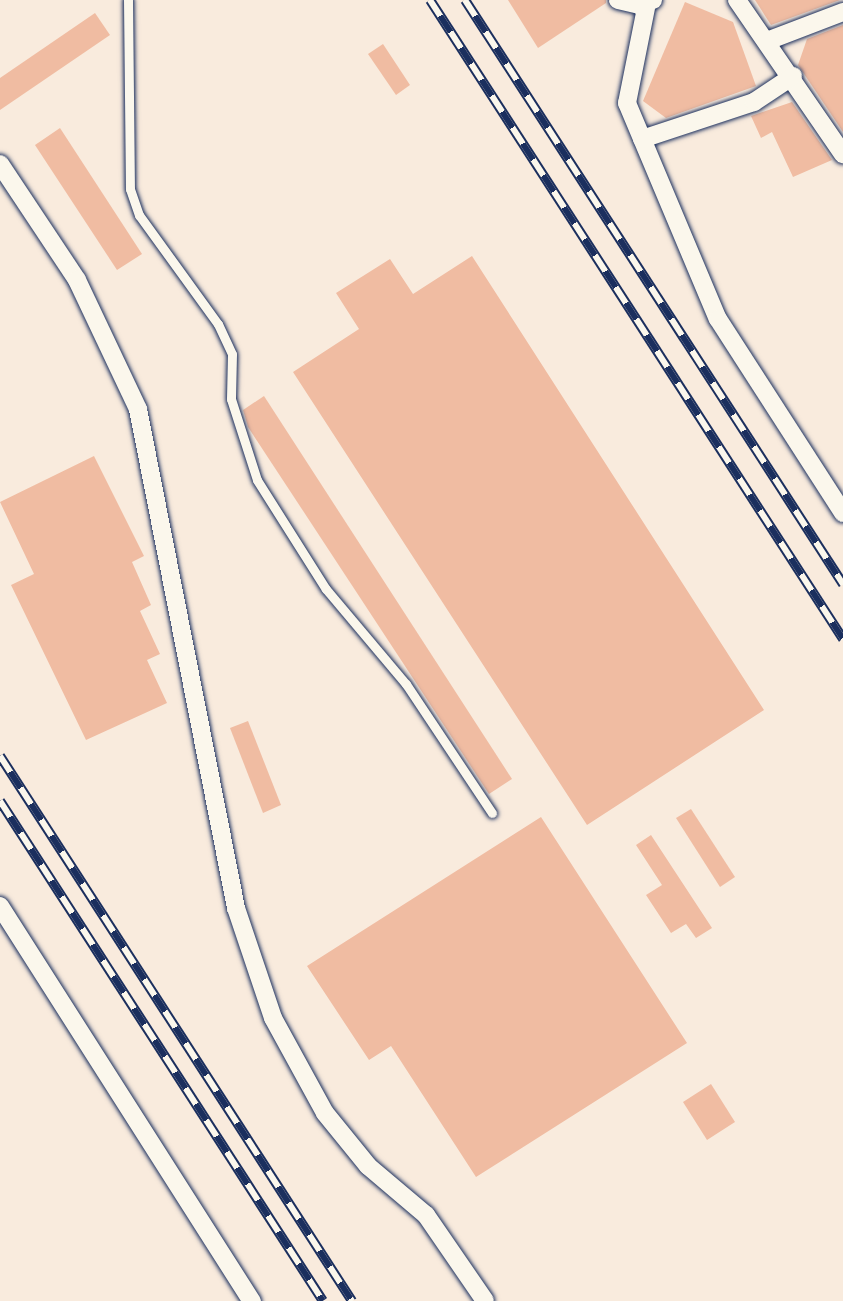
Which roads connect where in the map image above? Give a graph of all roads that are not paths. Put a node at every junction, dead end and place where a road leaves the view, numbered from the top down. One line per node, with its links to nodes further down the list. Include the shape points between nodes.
1 (128, 0): 12 (lane, via 130,190 140,216 232,354 231,400 257,480 326,590 406,684)
2 (618, 0): 4 (street)
3 (738, 0): 6 (street)
4 (650, 2): 8 (street, via 628,104)
5 (843, 12): 6 (street)
6 (766, 40): 7 (street)
7 (793, 76): 8 (street, via 754,102); 9 (street)
8 (642, 138): 11 (street, via 718,319)
9 (843, 154)
10 (0, 164): 15 (street, via 77,280 138,409 236,908 273,1018 325,1114 368,1166 426,1214)
11 (843, 513)
12 (492, 813)
13 (0, 906): 14 (street)
14 (252, 1301)
15 (485, 1301)

